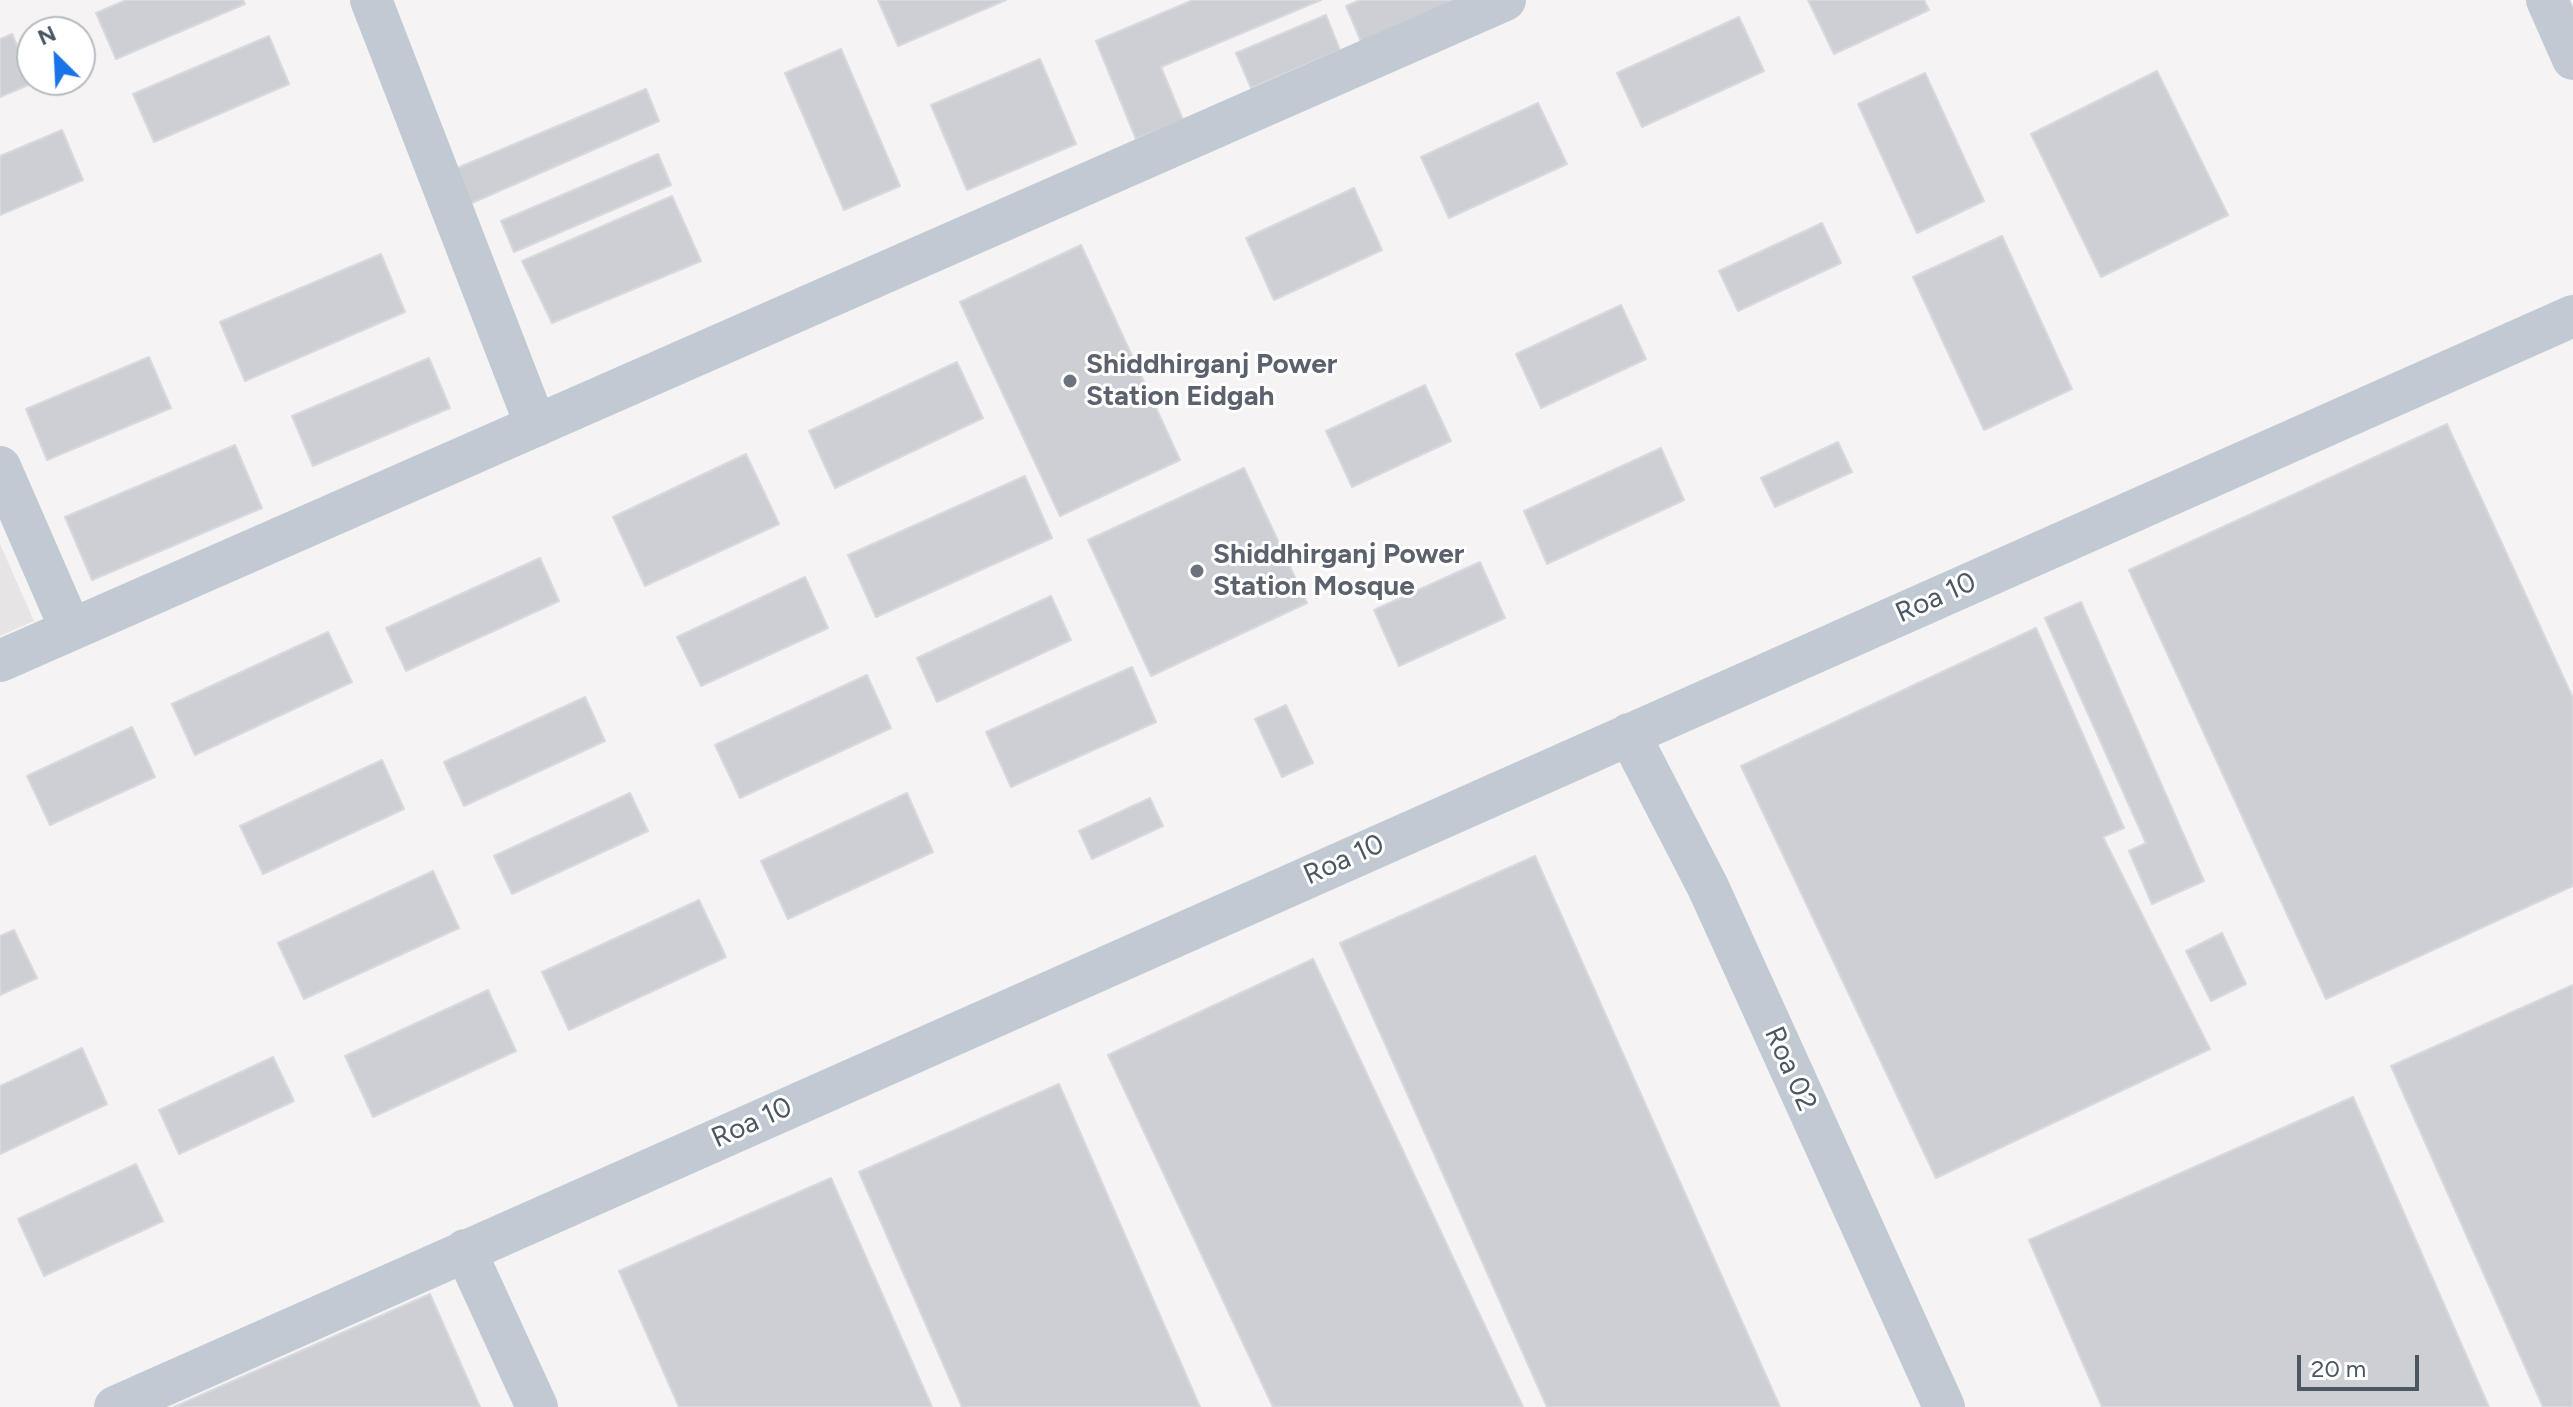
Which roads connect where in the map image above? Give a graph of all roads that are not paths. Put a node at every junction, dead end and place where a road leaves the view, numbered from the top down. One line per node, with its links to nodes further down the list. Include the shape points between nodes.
1 (371, 0): 6 (street)
2 (1505, 0): 6 (street)
3 (2547, 0): 4 (street)
4 (2573, 59)
5 (2569, 328): 10 (street, Roa 10)
6 (536, 426): 8 (street)
7 (0, 467): 8 (street)
8 (71, 630): 9 (street)
9 (0, 661)
10 (1629, 734): 11 (street, Roa 10); 14 (street, Roa 02, via 1708,887)
11 (465, 1250): 12 (street, Roa 10); 13 (street)
12 (115, 1407)
13 (537, 1407)
14 (1944, 1407)

